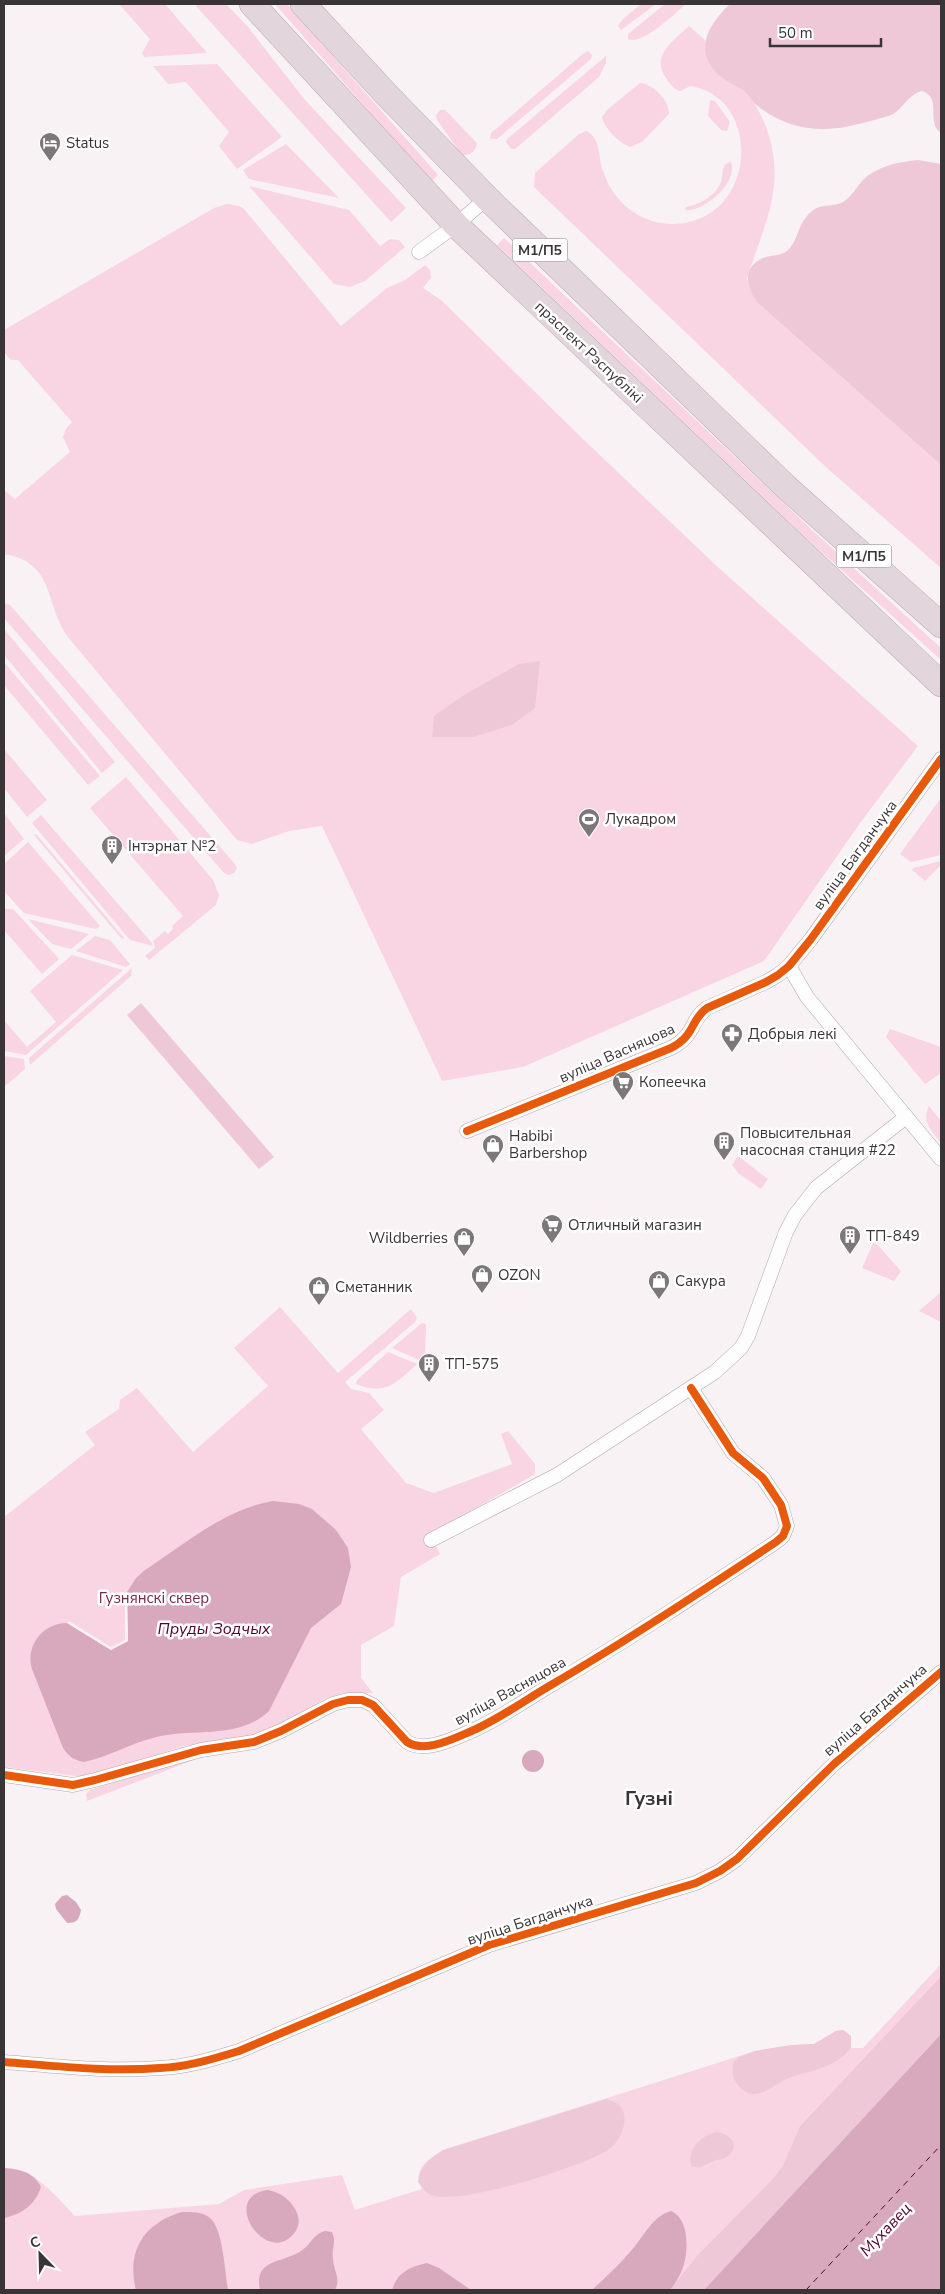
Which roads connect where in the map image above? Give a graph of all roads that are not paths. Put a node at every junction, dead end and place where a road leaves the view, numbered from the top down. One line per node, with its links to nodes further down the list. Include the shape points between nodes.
1 (252, 4): 4 (highway, праспект Рэспублікі / М1/П5)
2 (303, 4): 3 (highway, М1/П5)
3 (487, 198): 4 (street); 6 (highway, М1/П5, via 786,487)
4 (456, 225): 5 (street); 7 (highway, праспект Рэспублікі / М1/П5)
5 (419, 252)
6 (941, 624)
7 (941, 684)
8 (941, 758): 9 (street, вуліца Багданчука)
9 (789, 966): 10 (street, via 808,997); 11 (street, вуліца Васняцова, via 772,979 707,1008 686,1038 671,1048)
10 (906, 1117): 12 (street); 13 (street, via 816,1188 786,1232 748,1336 729,1360)
11 (467, 1131)
12 (941, 1159)
13 (690, 1388): 14 (street, via 544,1482); 16 (street, вуліца Васняцова, via 733,1453 756,1470 770,1486 786,1516 783,1536 618,1646 477,1728 438,1743 413,1746 373,1705 362,1700 348,1700 254,1742 201,1750 80,1784)
14 (431, 1540)
15 (941, 1672): 17 (street, вуліца Багданчука, via 856,1744 737,1858 696,1883 489,1945 239,2051 212,2059 161,2068 116,2070)
16 (4, 1775)
17 (4, 2062)

